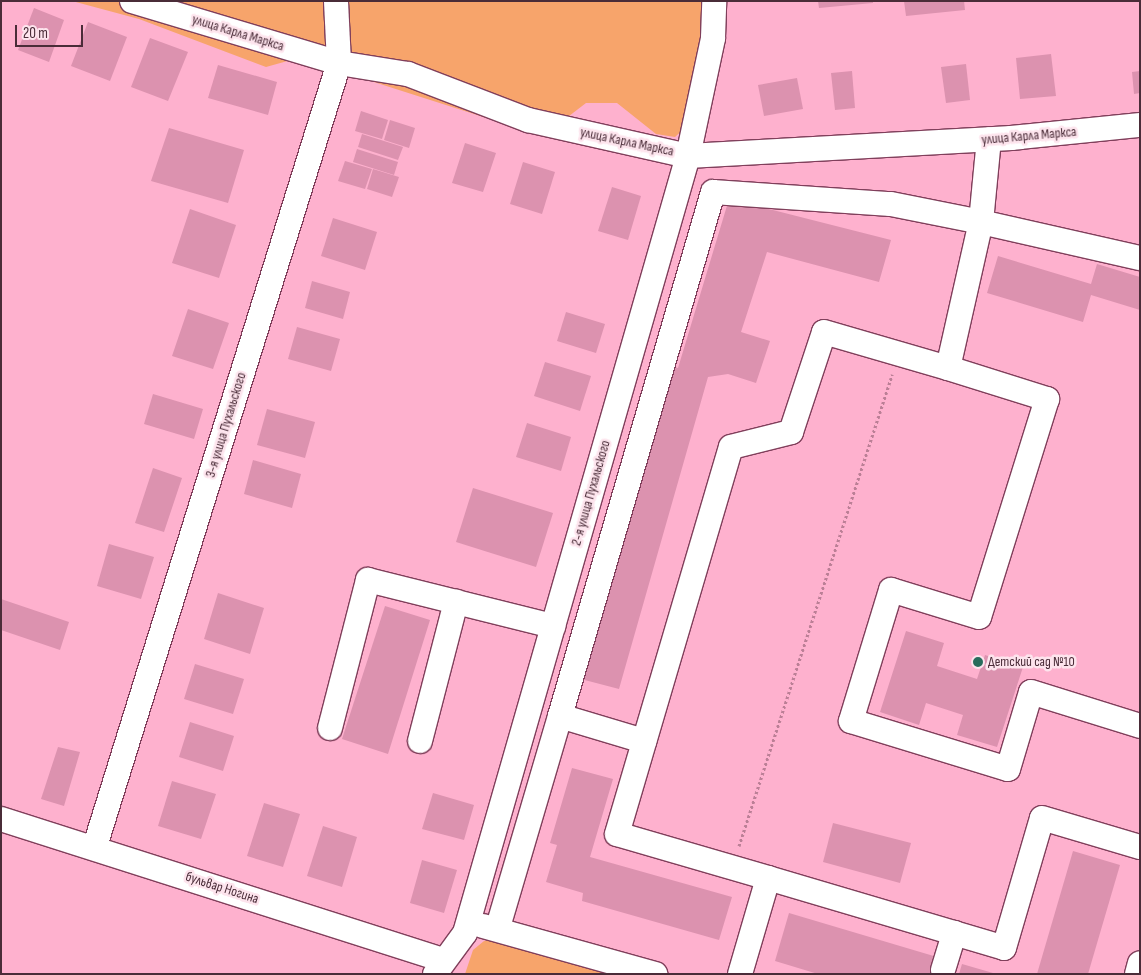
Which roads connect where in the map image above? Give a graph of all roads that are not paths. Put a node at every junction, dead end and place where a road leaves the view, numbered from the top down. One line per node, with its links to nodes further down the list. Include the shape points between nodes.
1 (132, 1): 4 (street, улица Карла Маркса)
2 (336, 1): 4 (street, 3-я улица Пухальского)
3 (714, 1): 7 (street, 2-я улица Пухальского, via 713,38)
4 (339, 63): 7 (street, улица Карла Маркса, via 408,74 528,120); 19 (street, 3-я улица Пухальского)
5 (1140, 125): 6 (street, улица Карла Маркса)
6 (989, 139): 7 (street, улица Карла Маркса); 8 (street)
7 (688, 156): 12 (street, 2-я улица Пухальского)
8 (981, 222): 9 (street); 10 (street); 13 (street, via 891,204 713,192)
9 (1140, 258)
10 (948, 368): 14 (street, via 1047,399 979,617 892,590 851,721 1008,769 1031,692); 17 (street, via 824,332 791,432 731,447)
11 (456, 602): 12 (street); 15 (street, via 368,580); 16 (street)
12 (553, 626): 23 (street, 2-я улица Пухальского)
13 (560, 716): 17 (street); 22 (street)
14 (1140, 726)
15 (330, 728)
16 (420, 741)
17 (644, 741): 21 (street, via 617,834)
18 (1, 819): 19 (street, бульвар Ногина)
19 (95, 846): 26 (street, бульвар Ногина)
20 (1140, 847): 24 (street, via 1042,818 1004,948)
21 (768, 878): 24 (street); 29 (street)
22 (498, 927): 23 (street, via 481,926); 28 (street)
23 (465, 933): 26 (street, 2-я улица Пухальского)
24 (954, 933): 27 (street)
25 (1140, 963): 30 (street)
26 (438, 967)
27 (943, 970)
28 (655, 974)
29 (740, 974)
30 (1136, 974)

